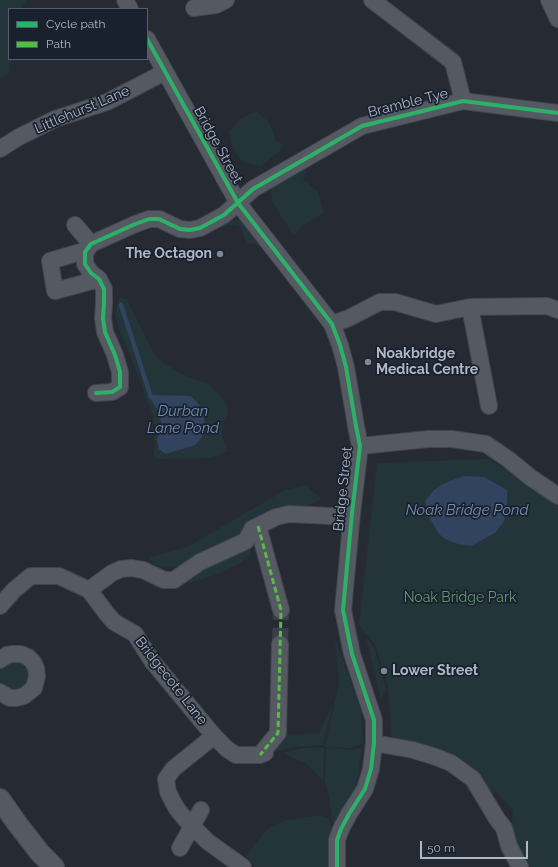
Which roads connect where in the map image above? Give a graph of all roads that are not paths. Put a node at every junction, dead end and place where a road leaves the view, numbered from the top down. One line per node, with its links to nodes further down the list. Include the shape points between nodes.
1 (226, 0): 4 (street, via 216,5)
2 (372, 0): 8 (street, via 454,62)
3 (549, 0): 5 (street)
4 (194, 8)
5 (558, 19)
6 (148, 41): 7 (street, Bridge Street)
7 (165, 72): 10 (street, Littlehurst Lane, via 107,102 56,119); 11 (street, Bridge Street)
8 (463, 101): 9 (street, Bramble Tye); 11 (street, Bramble Tye, via 362,126 253,188)
9 (558, 113)
10 (0, 149)
11 (238, 203): 13 (street, Bramble Tye, via 224,215 200,228 180,229 159,219 149,219); 17 (street, Bridge Street)
12 (75, 225): 13 (street)
13 (89, 247): 14 (street, via 85,252 85,264); 14 (street, Bramble Tye, via 50,261 55,291)
14 (99, 279): 18 (street, via 104,289 105,332 120,372 120,387 112,392)
15 (470, 307): 16 (street, via 547,306); 17 (street, via 436,314 395,302 380,302); 19 (street)
16 (558, 310)
17 (332, 324): 20 (street, Bridge Street, via 346,367)
18 (96, 393)
19 (489, 406)
20 (360, 446): 21 (street, via 446,439 486,444); 22 (street, Bridge Street)
21 (558, 496)
22 (351, 517): 23 (street, via 289,514); 31 (street, Bridge Street, via 343,610 352,654 374,720)
23 (258, 526): 24 (street, via 252,529 246,541 200,562 174,580 164,580 143,570 121,569); 26 (street)
24 (89, 590): 25 (street, via 58,576 31,576); 30 (street, Bridgecote Lane, via 114,622 135,634 152,661)
25 (0, 606)
26 (281, 610)
27 (280, 644): 30 (street, Bridgecote Lane, via 278,733 263,754 236,754)
28 (1, 656): 29 (street, via 21,654 28,657 33,662 37,676 34,688 24,696 10,698)
29 (0, 692)
30 (214, 736): 34 (street, via 187,756 166,779 172,800)
31 (374, 743): 38 (street, Bridge Street, via 371,769 365,789 337,840); 39 (street, via 413,750 451,762 474,779 504,828 509,846)
32 (0, 799): 36 (street, via 40,853)
33 (201, 810): 34 (street)
34 (192, 826): 35 (street); 37 (street, via 207,841)
35 (180, 848)
36 (54, 867)
37 (243, 867)
38 (337, 867)
39 (520, 867)

